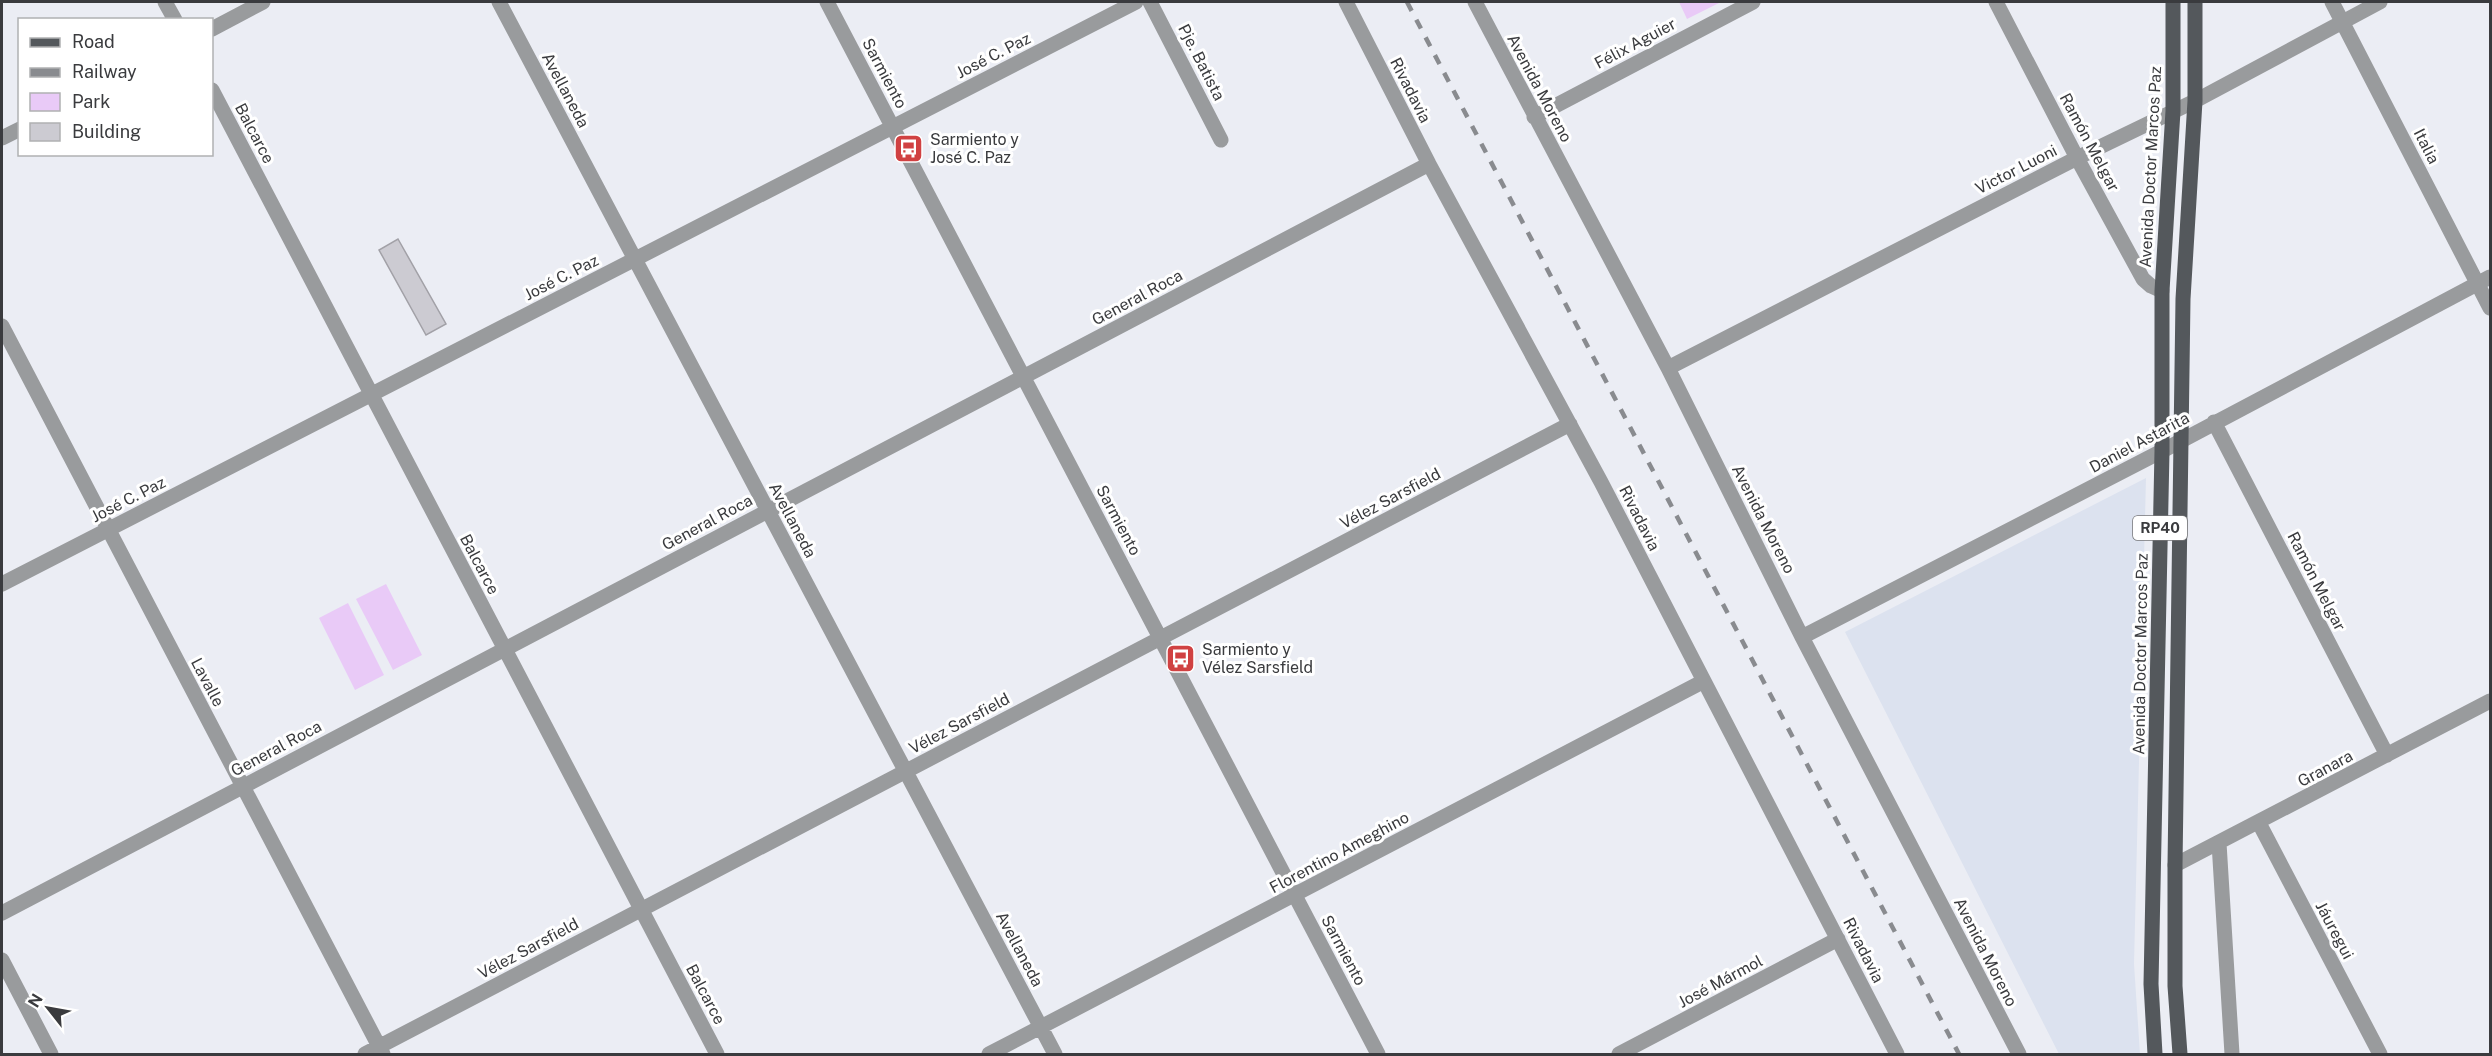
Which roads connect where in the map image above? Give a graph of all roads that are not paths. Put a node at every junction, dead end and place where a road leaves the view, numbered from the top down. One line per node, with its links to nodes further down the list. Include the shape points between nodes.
1 (165, 2): 15 (street)
2 (263, 2): 17 (street)
3 (499, 2): 28 (street, Avellaneda)
4 (827, 2): 22 (street, Sarmiento)
5 (1136, 2): 22 (street, José C. Paz)
6 (1150, 2): 25 (street, Pje. Batista)
7 (1346, 2): 27 (street, Rivadavia)
8 (1475, 2): 21 (street, Avenida Moreno)
9 (1753, 2): 21 (street, Félix Aguier)
10 (1996, 2): 26 (street, Ramón Melgar)
11 (2173, 2): 20 (main road, Avenida Doctor Marcos Paz / RP40)
12 (2195, 2): 19 (main road, RP40)
13 (2332, 2): 16 (street, Italia)
14 (2380, 2): 16 (street, Victor Luoni)
15 (174, 18)
16 (2342, 21): 19 (street, Victor Luoni); 29 (street, Italia)
17 (213, 27)
18 (213, 92): 35 (street, Balcarce)
19 (2194, 101): 20 (street, Victor Luoni); 38 (main road, RP40, via 2183,299)
20 (2173, 111): 26 (street, Victor Luoni); 30 (main road, Avenida Doctor Marcos Paz / RP40)
21 (1534, 117): 33 (street, Avenida Moreno)
22 (893, 127): 28 (street, José C. Paz); 34 (street, Sarmiento)
23 (18, 130): 24 (street)
24 (2, 138)
25 (1221, 140)
26 (2077, 158): 30 (street, Ramón Melgar, via 2143,279); 33 (street, Victor Luoni)
27 (1429, 164): 34 (street, General Roca); 37 (street, Rivadavia)
28 (635, 259): 35 (street, José C. Paz); 40 (street, Avellaneda)
29 (2484, 281): 31 (street, Italia); 36 (street, Daniel Astarita)
30 (2162, 291): 39 (main road, Avenida Doctor Marcos Paz / RP40)
31 (2490, 308)
32 (2, 326): 41 (street, Lavalle)
33 (1668, 368): 43 (street, Avenida Moreno)
34 (1023, 377): 40 (street, General Roca); 44 (street, Sarmiento)
35 (371, 394): 41 (street, José C. Paz); 45 (street, Balcarce)
36 (2214, 422): 38 (street, Daniel Astarita); 48 (street, Ramón Melgar)
37 (1570, 424): 44 (street, Vélez Sarsfield); 46 (street, Rivadavia)
38 (2181, 441): 39 (street, Daniel Astarita); 53 (main road, RP40)
39 (2162, 451): 43 (street, Daniel Astarita); 70 (main road, Avenida Doctor Marcos Paz / RP40, via 2151,984)
40 (768, 511): 45 (street, General Roca); 49 (street, Avellaneda)
41 (108, 530): 42 (street, José C. Paz); 50 (street, Lavalle)
42 (2, 584)
43 (1802, 637): 69 (street, Avenida Moreno)
44 (1160, 638): 49 (street, Vélez Sarsfield); 54 (street, Sarmiento)
45 (505, 649): 50 (street, General Roca); 55 (street, Balcarce)
46 (1704, 681): 54 (street, Florentino Ameghino); 57 (street, Rivadavia)
47 (2490, 701): 48 (street, Granara)
48 (2387, 755): 51 (street, Granara)
49 (906, 771): 55 (street, Vélez Sarsfield); 59 (street, Avellaneda)
50 (242, 786): 56 (street, General Roca); 60 (street, Lavalle)
51 (2259, 823): 52 (street, Granara); 73 (street, Jáuregui)
52 (2219, 843): 53 (street, Granara); 72 (street)
53 (2175, 865): 71 (main road, RP40, via 2175,986)
54 (1295, 895): 59 (street, Florentino Ameghino); 66 (street, Sarmiento)
55 (641, 910): 60 (street, Vélez Sarsfield); 63 (street, Balcarce)
56 (2, 913)
57 (1838, 939): 67 (street, José Mármol); 68 (street, Rivadavia)
58 (2, 960): 61 (street)
59 (1041, 1028): 64 (street, Florentino Ameghino); 65 (street, Avellaneda)
60 (381, 1051): 62 (street, Vélez Sarsfield)
61 (51, 1054)
62 (365, 1054)
63 (717, 1054)
64 (989, 1054)
65 (1055, 1054)
66 (1378, 1054)
67 (1619, 1054)
68 (1897, 1054)
69 (2019, 1054)
70 (2155, 1054)
71 (2180, 1054)
72 (2232, 1054)
73 (2380, 1054)

